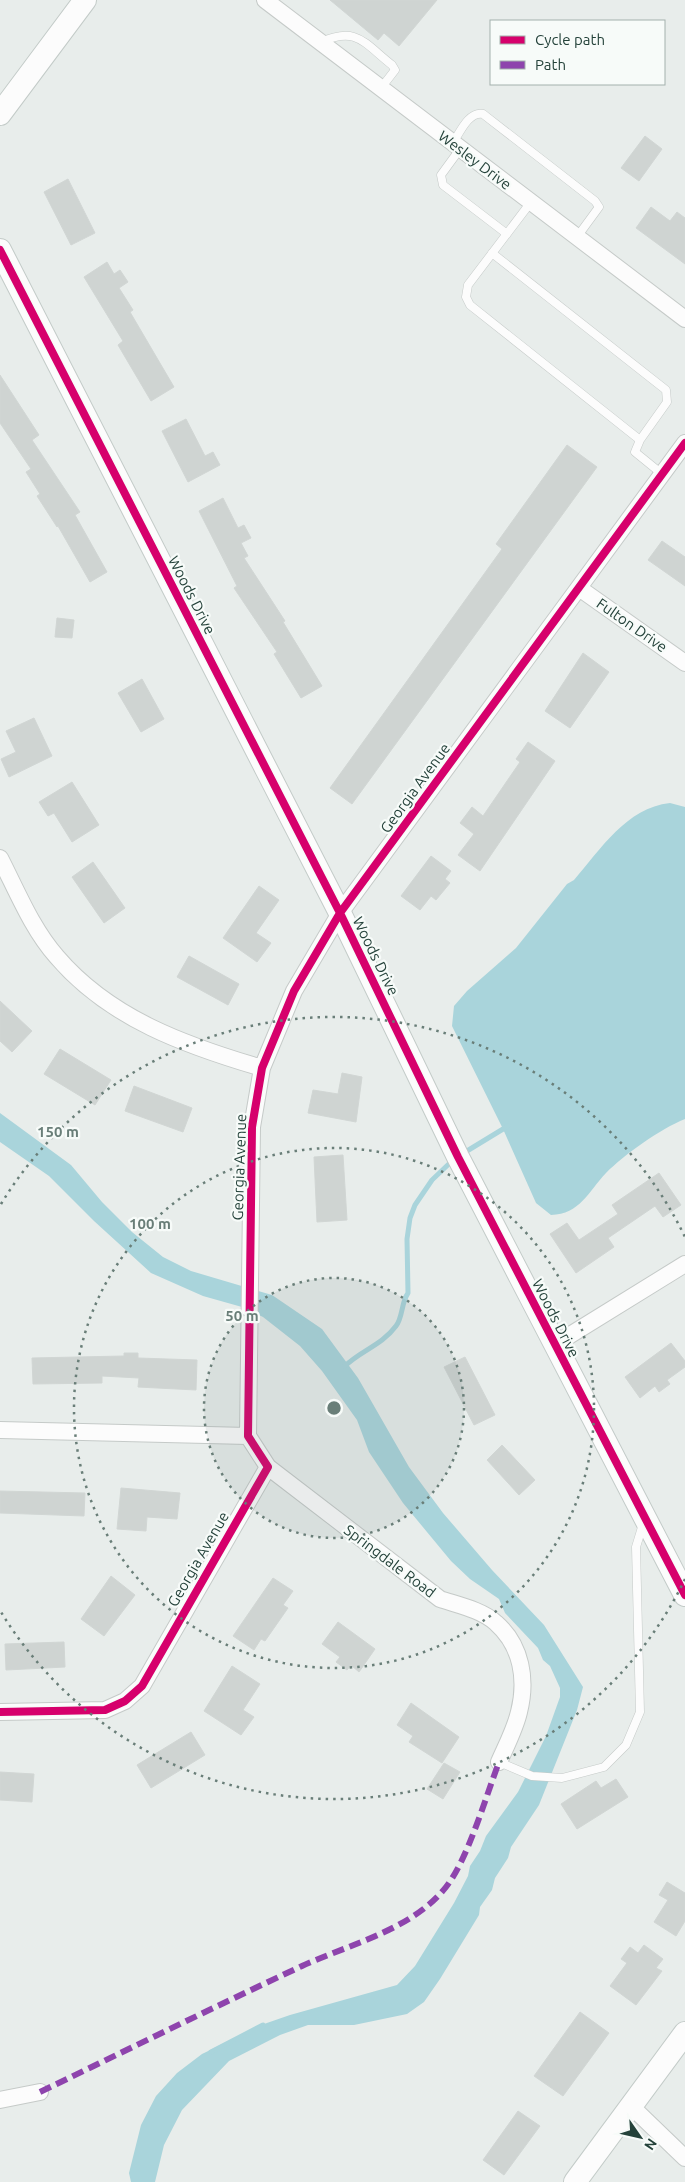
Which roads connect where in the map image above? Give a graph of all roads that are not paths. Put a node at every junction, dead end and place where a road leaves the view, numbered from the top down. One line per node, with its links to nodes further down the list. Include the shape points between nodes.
1 (85, 0): 5 (street)
2 (265, 0): 3 (street, Wesley Drive)
3 (320, 42): 4 (street, Wesley Drive); 4 (lane, via 337,35 354,36 392,64 394,70)
4 (381, 88): 6 (street, Wesley Drive)
5 (0, 114)
6 (457, 146): 7 (street, Wesley Drive); 8 (lane, via 441,175 443,185); 9 (lane, via 472,116 483,114 595,200 599,206)
7 (531, 202): 8 (lane); 9 (street, Wesley Drive)
8 (507, 234): 11 (lane)
9 (577, 237): 12 (street, Wesley Drive)
10 (0, 250): 19 (street, Woods Drive)
11 (492, 253): 13 (lane, via 468,285 466,297 470,305); 13 (lane, via 666,390 667,402)
12 (685, 319)
13 (640, 440): 15 (lane, via 635,452)
14 (685, 443): 15 (street, Georgia Avenue)
15 (662, 474): 16 (street, Georgia Avenue)
16 (578, 588): 17 (street, Fulton Drive); 19 (street, Georgia Avenue)
17 (685, 663)
18 (0, 858): 20 (street, via 39,932 57,957 94,993 138,1022 198,1050)
19 (340, 913): 20 (street, Georgia Avenue, via 294,991); 22 (street, Woods Drive, via 458,1157)
20 (262, 1068): 24 (street, Georgia Avenue, via 252,1127)
21 (685, 1264): 22 (street)
22 (554, 1345): 26 (street, Woods Drive)
23 (0, 1430): 24 (street)
24 (248, 1436): 25 (street)
25 (268, 1467): 28 (street, Georgia Avenue, via 142,1686 125,1701 104,1710); 29 (street, Springdale Road, via 440,1599 496,1623 516,1648 524,1680 519,1712)
26 (645, 1518): 27 (street, Woods Drive); 29 (lane, via 636,1547 640,1712 626,1745 604,1767 562,1778 532,1776)
27 (685, 1595)
28 (0, 1712)
29 (499, 1762)
30 (685, 2033): 33 (street)
31 (40, 2092): 32 (street)
32 (0, 2100)
33 (632, 2107): 34 (street); 35 (street)
34 (685, 2158)
35 (575, 2182)

